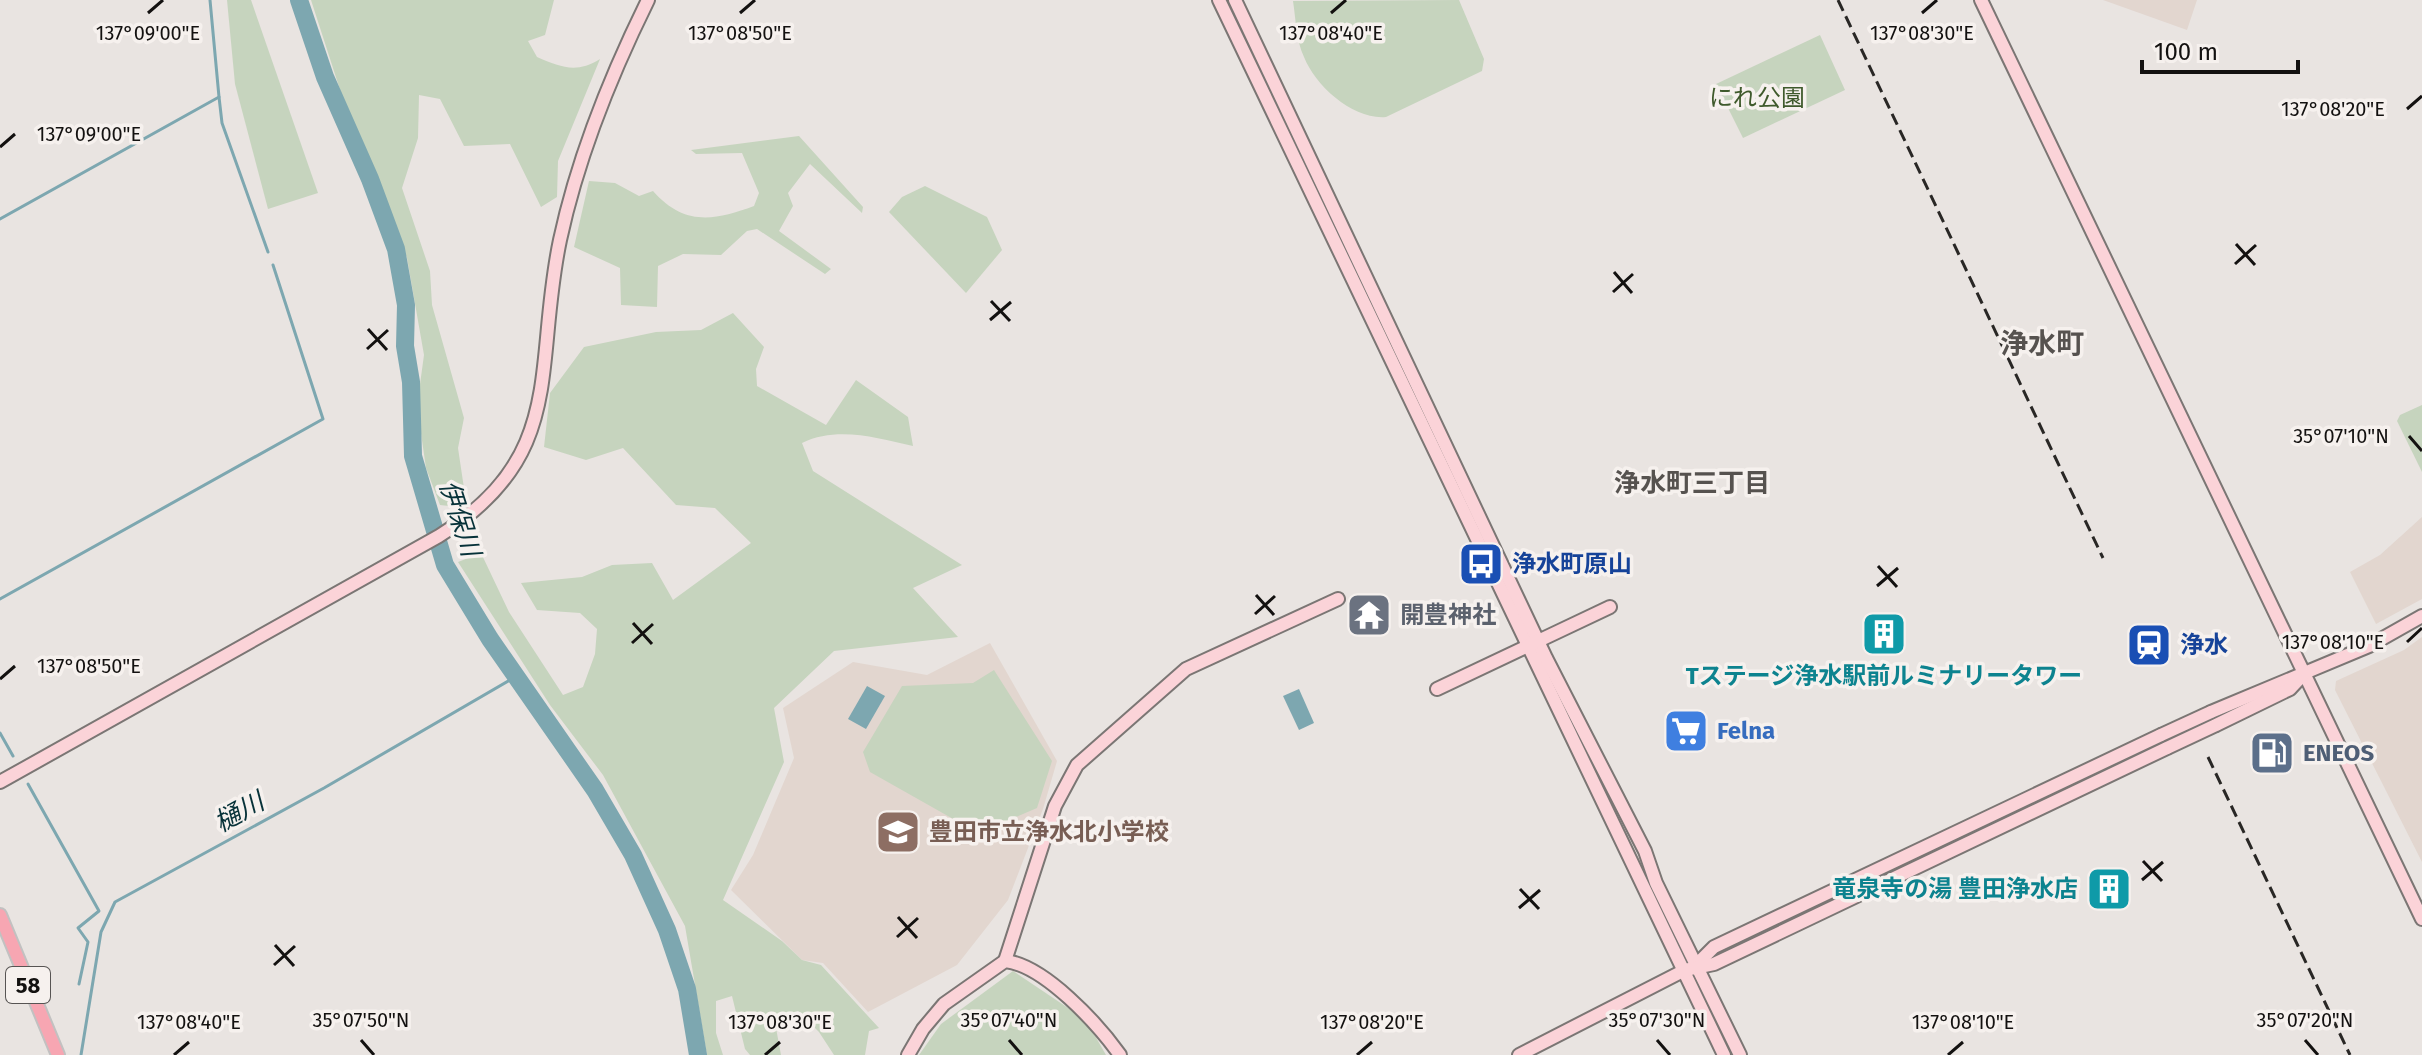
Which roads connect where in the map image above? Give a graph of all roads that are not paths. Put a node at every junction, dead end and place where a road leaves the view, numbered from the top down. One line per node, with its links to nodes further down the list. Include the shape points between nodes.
1 (648, 0): 11 (street, via 611,79 574,187 560,243 539,395 527,442 502,486 469,517)
2 (1219, 0): 8 (street)
3 (1235, 0): 8 (street)
4 (1981, 0): 9 (street)
5 (1338, 599): 14 (street, via 1186,669 1077,765 1055,806)
6 (1610, 607): 8 (street)
7 (2422, 616): 9 (street)
8 (1532, 644): 10 (street); 15 (street, via 1645,851)
9 (2304, 674): 13 (street); 15 (street, bridge, via 2284,678 1714,947); 15 (street, bridge, via 2290,689 2216,725 1714,964)
10 (1437, 689)
11 (0, 782)
12 (0, 915): 16 (main road, 58)
13 (2422, 919)
14 (1005, 961): 17 (street, via 944,1004); 18 (street, via 1022,966 1067,998)
15 (1690, 968): 19 (street); 20 (street); 21 (street)
16 (58, 1055)
17 (908, 1055)
18 (1120, 1055)
19 (1519, 1055)
20 (1724, 1055)
21 (1740, 1055)

